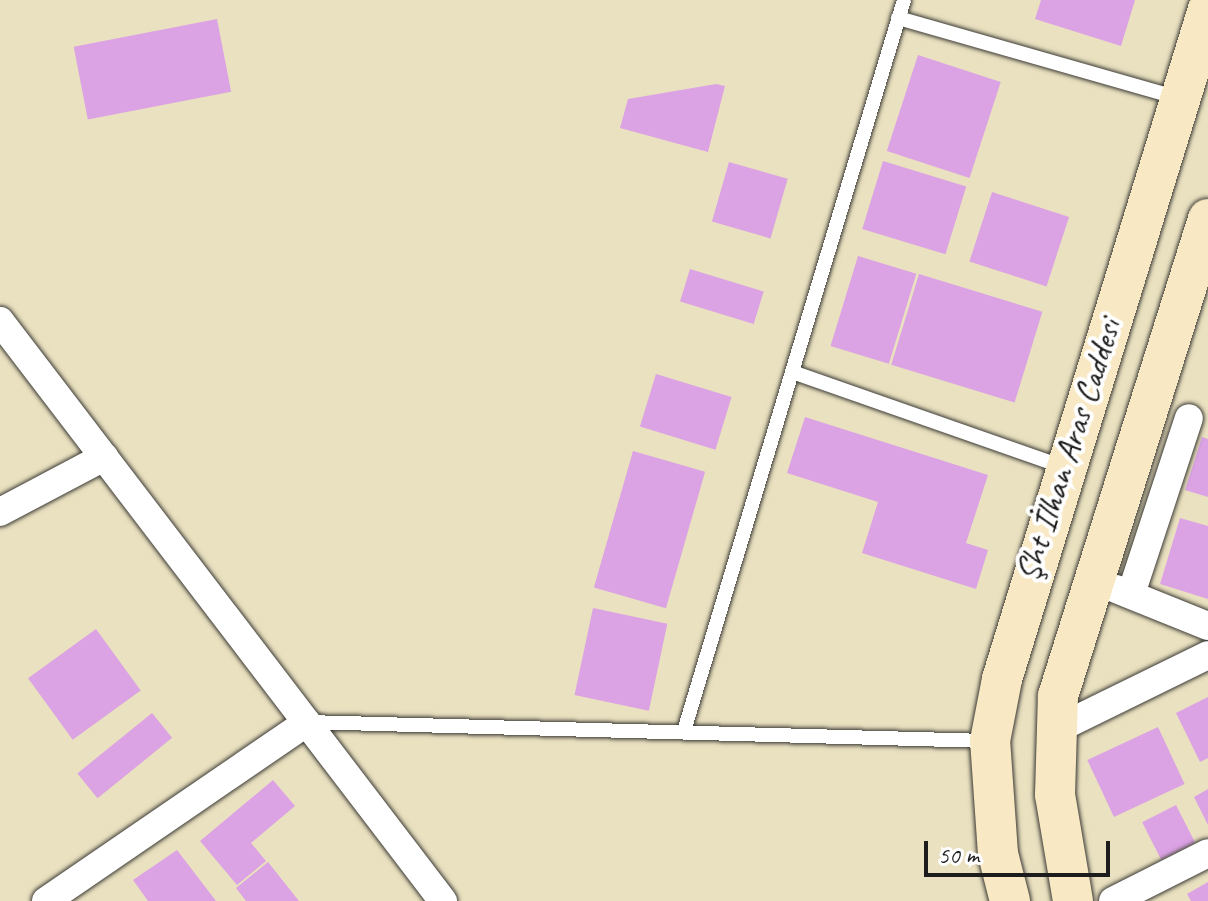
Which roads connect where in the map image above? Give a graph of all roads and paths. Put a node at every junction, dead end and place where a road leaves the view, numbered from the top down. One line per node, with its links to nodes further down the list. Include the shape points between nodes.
1 (904, 0): 3 (lane)
2 (1208, 9): 4 (main road, Şht İlhan Aras Caddesi)
3 (898, 18): 4 (lane); 7 (lane)
4 (1179, 99): 10 (main road, Şht İlhan Aras Caddesi)
5 (1208, 219): 12 (main road, Şht İlhan Aras Caddesi)
6 (0, 321): 9 (street)
7 (795, 373): 10 (lane); 17 (lane)
8 (1189, 418): 12 (street)
9 (104, 457): 11 (street); 15 (street)
10 (1063, 467): 18 (main road, Şht İlhan Aras Caddesi, via 1021,598)
11 (0, 512)
12 (1113, 588): 13 (street); 16 (main road, Şht İlhan Aras Caddesi)
13 (1208, 626)
14 (1208, 655): 16 (street)
15 (307, 722): 17 (lane); 20 (street); 21 (street)
16 (1055, 730): 23 (main road, Şht İlhan Aras Caddesi, via 1055,795)
17 (684, 731): 18 (lane)
18 (990, 741): 22 (main road, Şht İlhan Aras Caddesi, via 998,854)
19 (1208, 853): 24 (street)
20 (46, 901)
21 (443, 901)
22 (1010, 901)
23 (1073, 901)
24 (1113, 901)

